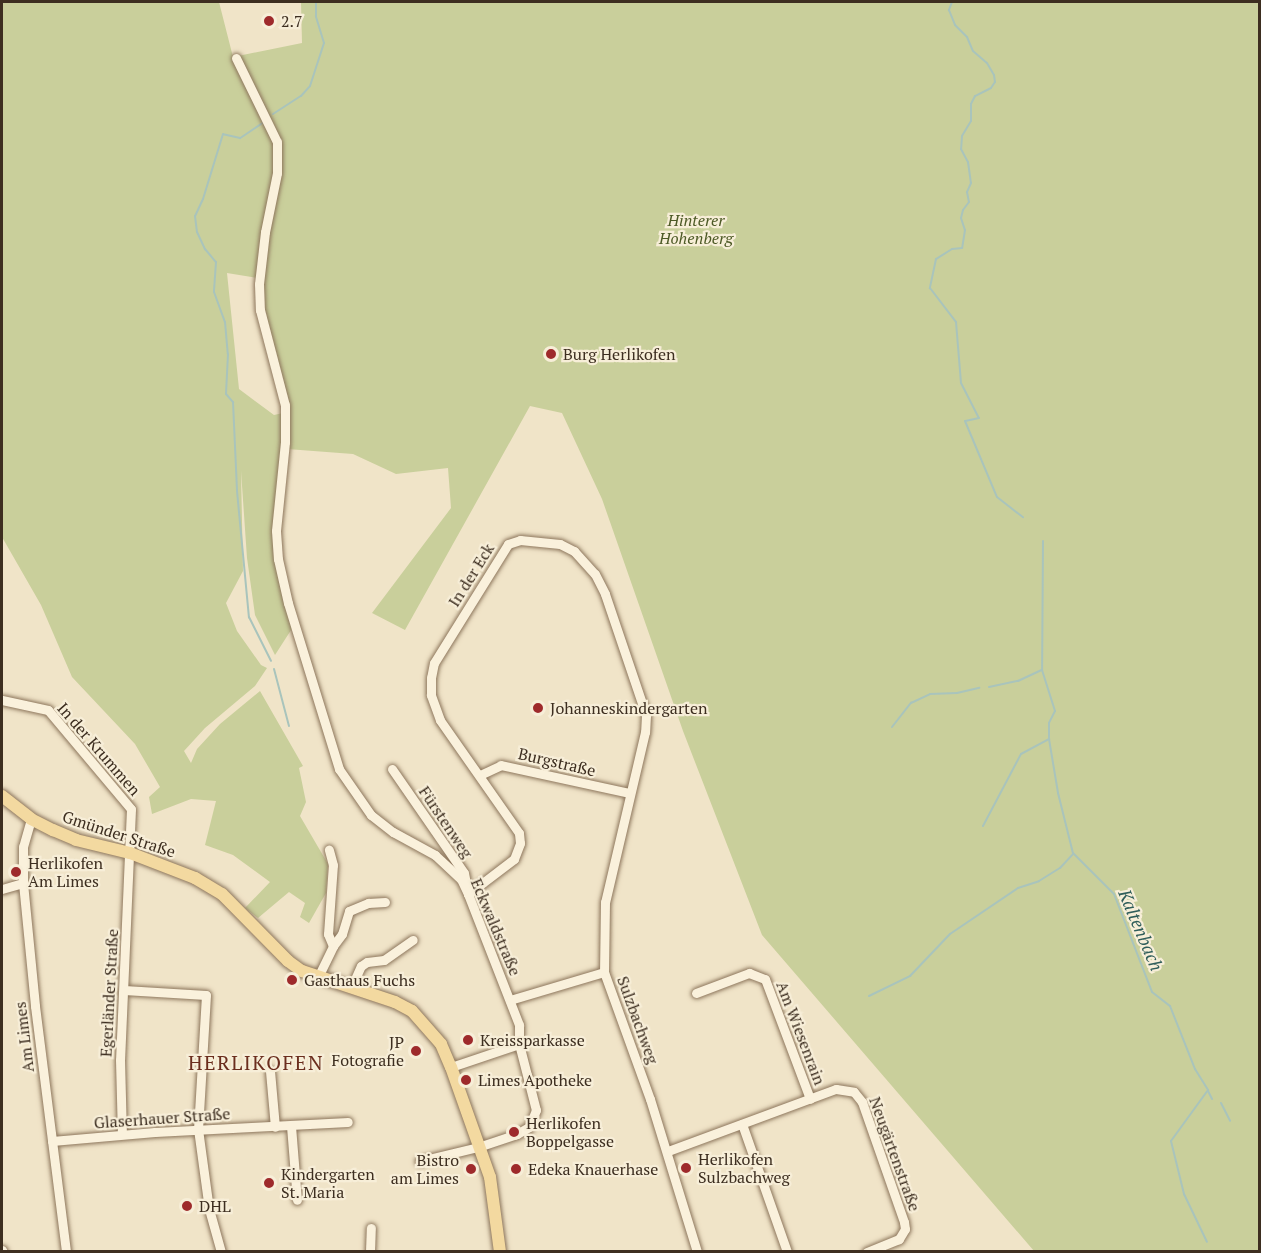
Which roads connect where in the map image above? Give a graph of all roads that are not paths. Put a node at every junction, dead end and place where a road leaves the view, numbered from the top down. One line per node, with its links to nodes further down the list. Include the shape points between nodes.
1 (236, 58): 12 (street, Eckwaldstraße, via 277,142 277,173 259,284 260,310 285,405 276,531 288,603 339,769 371,815 435,855 460,879)
2 (2, 700): 9 (street, In der Krummen, via 48,710 131,809)
3 (392, 769): 12 (street, Fürstenweg, via 464,873)
4 (480, 775): 5 (street, Burgstraße, via 501,765); 5 (street, In der Eck, via 434,706 434,663 508,544 520,540 560,544 574,551 595,574 641,694 645,732); 12 (street, In der Eck, via 519,833 520,843 514,859)
5 (628, 793): 16 (street, Sulzbachweg, via 605,902)
6 (2, 796): 7 (main road, Gmünder Straße)
7 (31, 819): 9 (main road, Gmünder Straße, via 76,840); 10 (street, Am Limes, via 23,847)
8 (329, 850): 15 (street, via 333,865 328,934)
9 (130, 853): 17 (main road, Gmünder Straße, via 172,868 222,894 288,961); 19 (street, Egerländer Straße)
10 (23, 883): 11 (street); 32 (street, Am Limes)
11 (2, 889)
12 (468, 894): 21 (street, Eckwaldstraße)
13 (385, 902): 15 (street, via 368,903 349,911 342,934)
14 (413, 940): 18 (street, via 384,960 361,966)
15 (333, 946): 17 (street)
16 (604, 972): 21 (street); 34 (street, Sulzbachweg)
17 (318, 977): 18 (main road, Gmünder Straße)
18 (351, 988): 23 (main road, Gmünder Straße, via 412,1011 441,1044)
19 (124, 990): 30 (street, via 206,995); 31 (street, Egerländer Straße, via 120,1060)
20 (696, 993): 25 (street, Am Wiesenrain, via 749,973 765,979)
21 (510, 1000): 22 (street, Eckwaldstraße, via 519,1025)
22 (519, 1044): 23 (street); 33 (street, Eckwaldstraße, via 535,1118 517,1134)
23 (451, 1067): 33 (main road, Gmünder Straße)
24 (270, 1071): 29 (street)
25 (810, 1099): 27 (street, Neugärtenstraße); 44 (street, Neugärtenstraße, via 842,1088 854,1092 862,1102 905,1229 899,1239)
26 (348, 1122): 28 (street, Glaserhauer Straße)
27 (742, 1124): 34 (street, Neugärtenstraße); 43 (street)
28 (291, 1126): 29 (street, Glaserhauer Straße); 36 (street)
29 (275, 1127): 30 (street, Glaserhauer Straße)
30 (198, 1129): 31 (street, Glaserhauer Straße); 39 (street, via 210,1209)
31 (122, 1134): 32 (street, Glaserhauer Straße)
32 (52, 1142): 38 (street, Am Limes)
33 (478, 1147): 35 (street); 41 (main road, Gmünder Straße, via 490,1177)
34 (668, 1151): 42 (street, Sulzbachweg)
35 (420, 1161)
36 (297, 1200)
37 (371, 1228): 40 (street)
38 (66, 1251)
39 (221, 1251)
40 (370, 1251)
41 (500, 1251)
42 (697, 1251)
43 (787, 1251)
44 (867, 1251)

